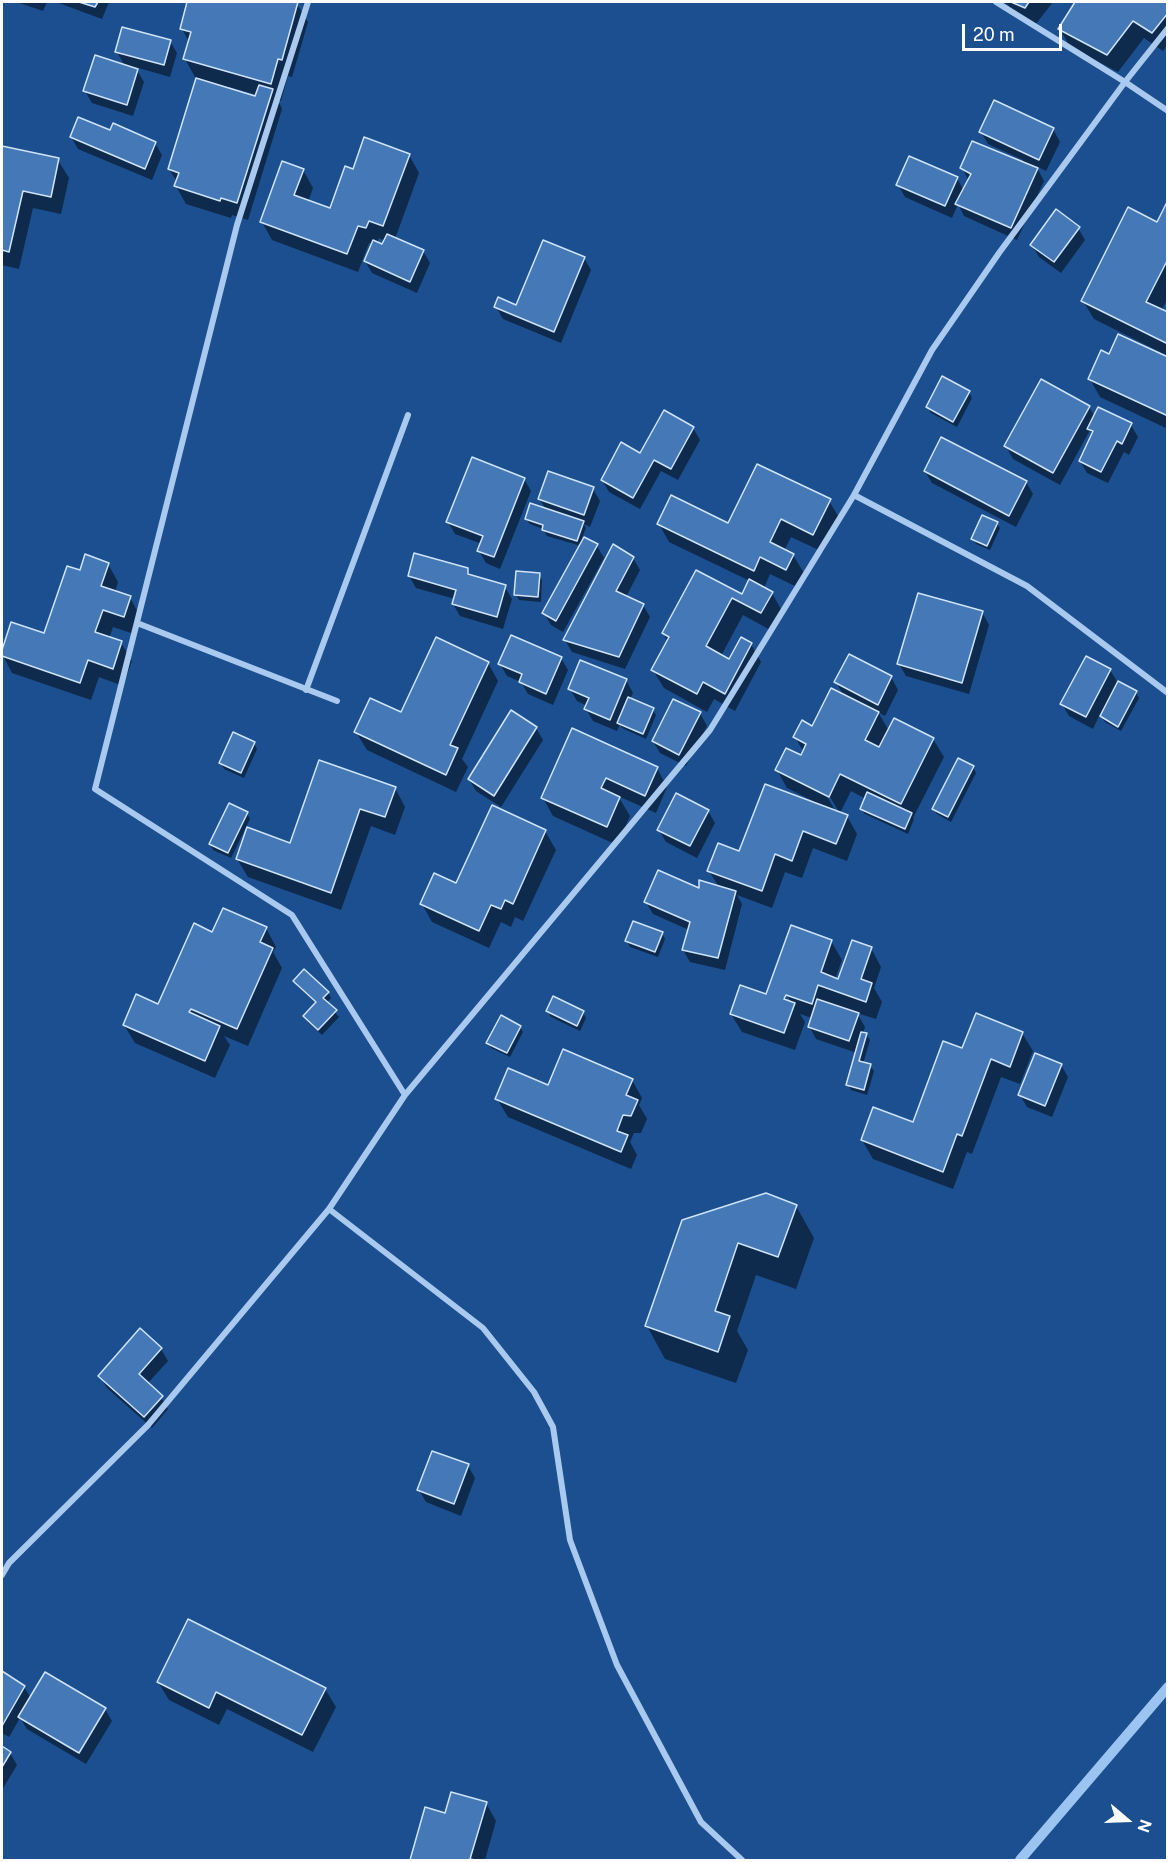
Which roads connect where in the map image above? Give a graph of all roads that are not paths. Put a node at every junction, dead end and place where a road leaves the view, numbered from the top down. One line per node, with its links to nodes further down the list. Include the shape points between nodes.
1 (308, 2): 8 (street, via 237,225)
2 (996, 2): 4 (street)
3 (1167, 28): 4 (street)
4 (1125, 82): 5 (street); 7 (street, via 932,350)
5 (1167, 111)
6 (408, 415): 9 (street)
7 (854, 495): 10 (street, via 1027,586); 12 (street, via 710,730)
8 (137, 623): 9 (street); 12 (street, via 95,789 292,915)
9 (306, 690): 11 (street)
10 (1167, 693)
11 (338, 701)
12 (405, 1095): 13 (street)
13 (329, 1209): 14 (street, via 148,1425 9,1563); 15 (street, via 483,1328 534,1392 553,1427 570,1540 617,1665 702,1822)
14 (2, 1575)
15 (742, 1860)

